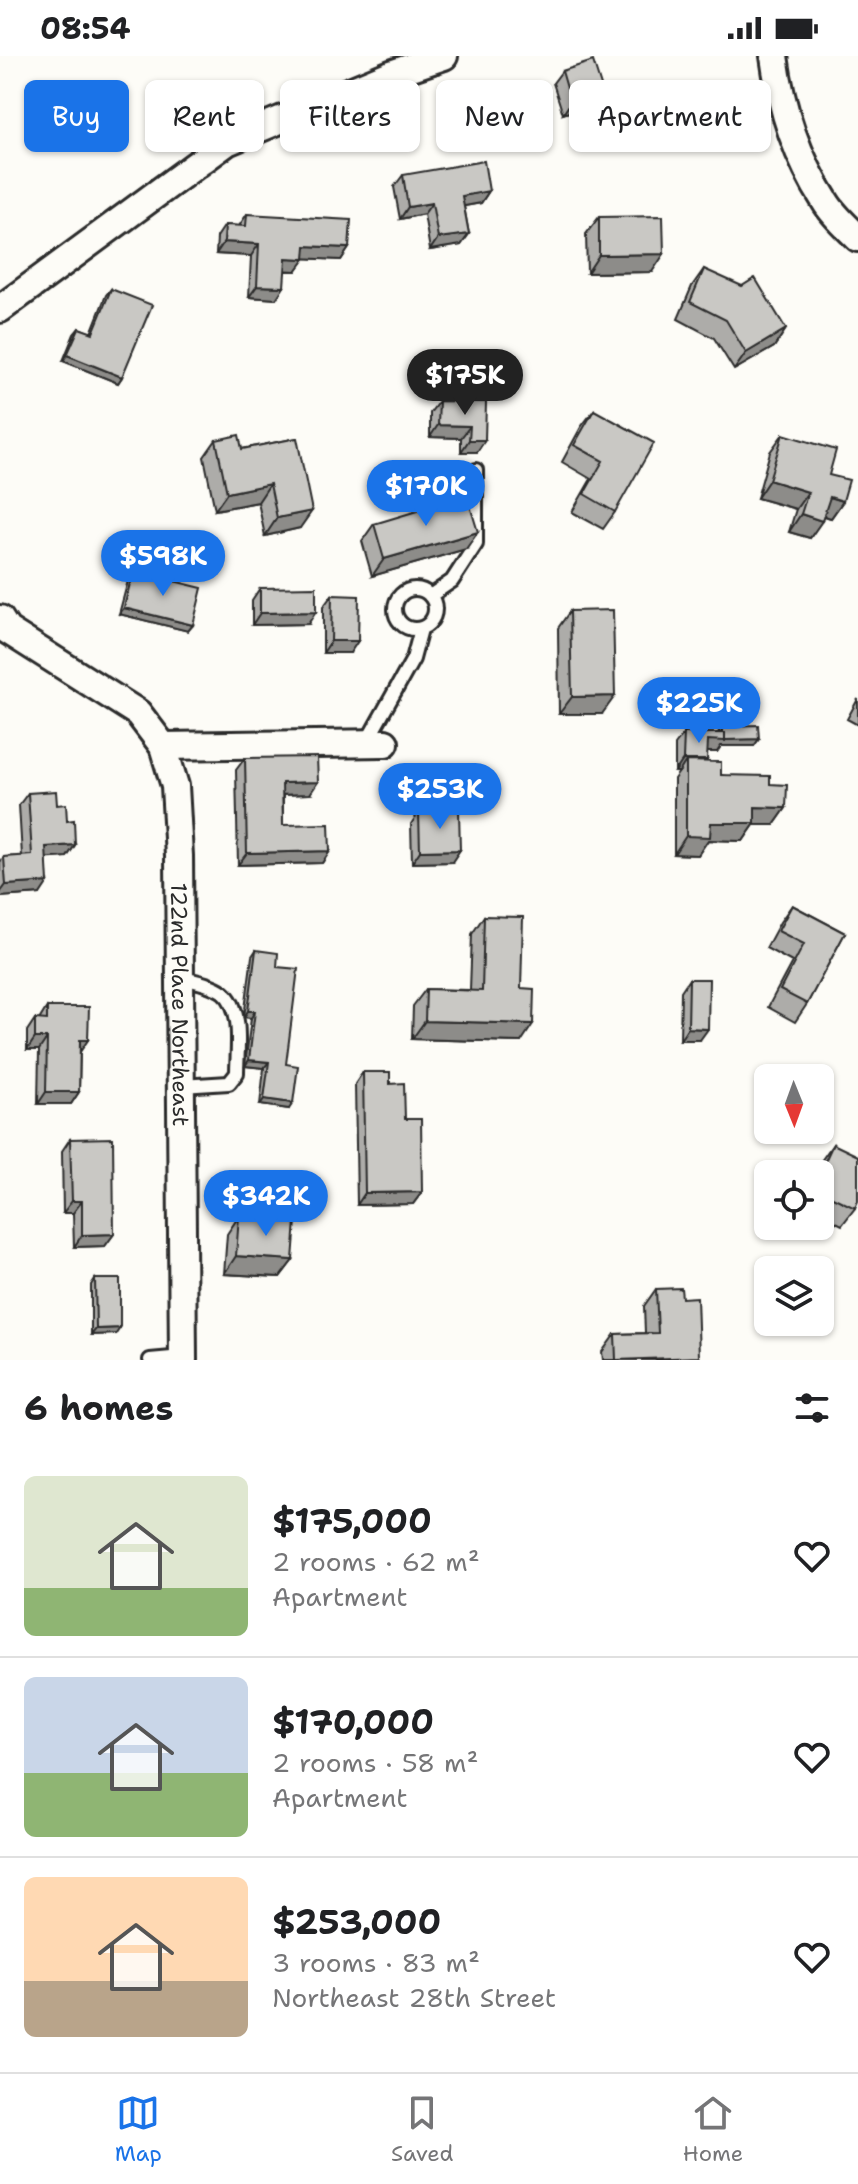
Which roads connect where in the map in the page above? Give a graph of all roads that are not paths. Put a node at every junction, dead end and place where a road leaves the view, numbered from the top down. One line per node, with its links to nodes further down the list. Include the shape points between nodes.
1 (444, 56): 4 (street, via 227,142)
2 (774, 56): 3 (street, via 793,141 826,204)
3 (858, 238)
4 (0, 309)
5 (476, 470): 6 (lane, via 476,544 452,581)
6 (430, 596): 8 (lane, via 435,615); 8 (lane, via 413,589 397,600 395,613 402,625)
7 (0, 619): 10 (street, via 7,630 138,713)
8 (421, 629): 9 (lane)
9 (376, 743): 10 (street)
10 (163, 746): 11 (street, 122nd Place Northeast, via 175,786)
11 (180, 977): 12 (street, 122nd Place Northeast); 12 (lane, via 224,993 237,1026 234,1078 229,1083)
12 (181, 1086): 13 (street, 122nd Place Northeast)
13 (183, 1359): 14 (lane)
14 (150, 1360)

